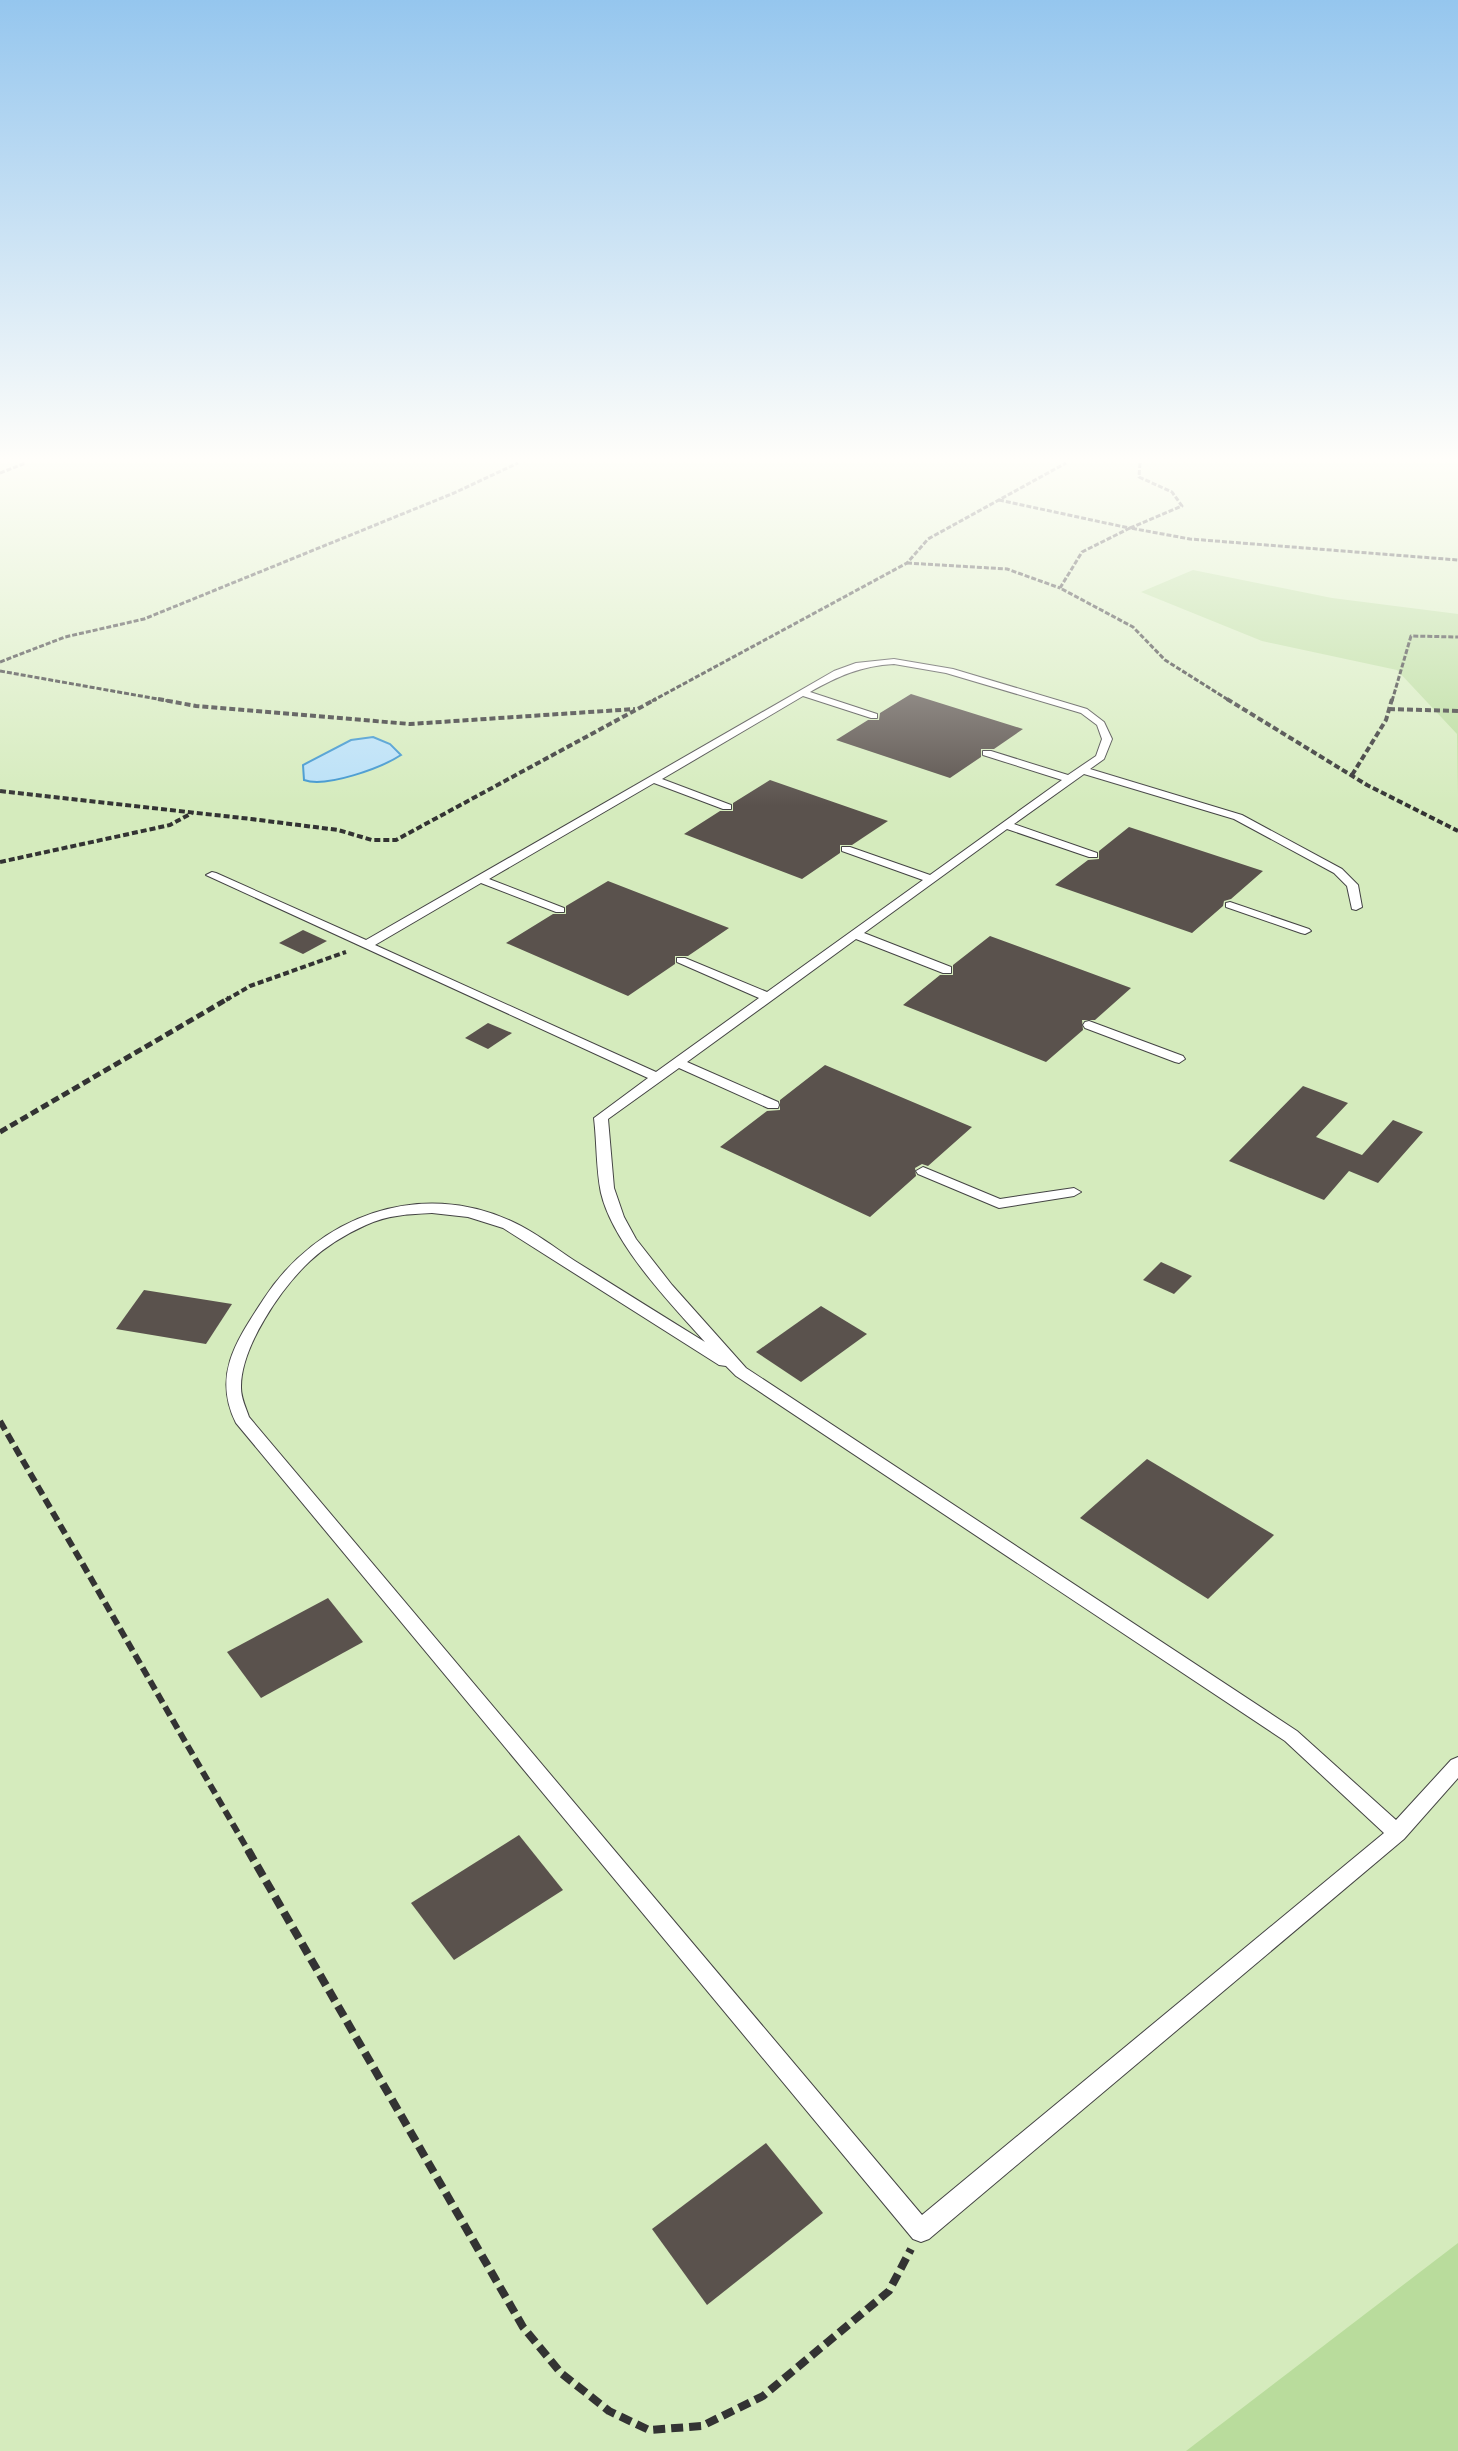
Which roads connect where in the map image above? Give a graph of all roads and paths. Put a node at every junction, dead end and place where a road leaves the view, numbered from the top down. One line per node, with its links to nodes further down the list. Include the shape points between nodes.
1 (246, 577): 7 (path, via 144,619 65,637)
2 (881, 577): 10 (path)
3 (1030, 577): 5 (path)
4 (1066, 577): 5 (path)
5 (1060, 588): 16 (path, via 1133,627 1165,660)
6 (1458, 637): 11 (path, via 1411,636)
7 (0, 662)
8 (0, 671): 10 (path, via 196,706 410,724)
9 (802, 693): 13 (lane); 15 (lane, via 859,663 922,662 1084,711 1101,724 1107,739 1100,757); 17 (lane)
10 (639, 709): 21 (path, via 396,840)
11 (1389, 709): 12 (path); 16 (path)
12 (1458, 711)
13 (874, 716)
14 (987, 753): 18 (lane)
15 (1082, 770): 18 (lane); 31 (lane, via 1238,817 1338,871 1352,885)
16 (1352, 775): 23 (path)
17 (653, 779): 20 (lane); 28 (lane)
18 (1069, 779): 22 (lane)
19 (0, 791): 21 (path)
20 (727, 807)
21 (193, 813): 26 (path, via 170,825)
22 (1005, 825): 25 (lane); 29 (lane)
23 (1458, 831)
24 (846, 849): 29 (lane)
25 (1093, 855)
26 (0, 862)
27 (212, 875): 35 (lane)
28 (480, 879): 32 (lane); 35 (lane)
29 (930, 879): 34 (lane)
30 (1230, 905): 33 (lane)
31 (1356, 907)
32 (560, 910)
33 (1305, 931)
34 (855, 934): 37 (lane); 38 (lane)
35 (368, 944): 42 (lane); 44 (path, via 250,986)
36 (681, 960): 38 (lane)
37 (947, 970)
38 (767, 997): 41 (lane)
39 (1089, 1025): 40 (lane)
40 (1179, 1059)
41 (677, 1062): 42 (lane); 43 (lane)
42 (657, 1077): 47 (lane, via 601,1118 609,1198 630,1239)
43 (773, 1105)
44 (0, 1132)
45 (923, 1171): 46 (lane, via 999,1204)
46 (1074, 1192)
47 (741, 1372): 50 (lane, via 1291,1736); 51 (lane, via 508,1225 475,1212 439,1207 362,1220 295,1264 244,1345 233,1390 242,1419)
48 (0, 1421): 51 (path, via 523,2327 561,2373 609,2411 649,2430 702,2426 763,2396 889,2291)
49 (1458, 1765): 50 (lane)
50 (1397, 1833): 51 (lane)
51 (921, 2231)

